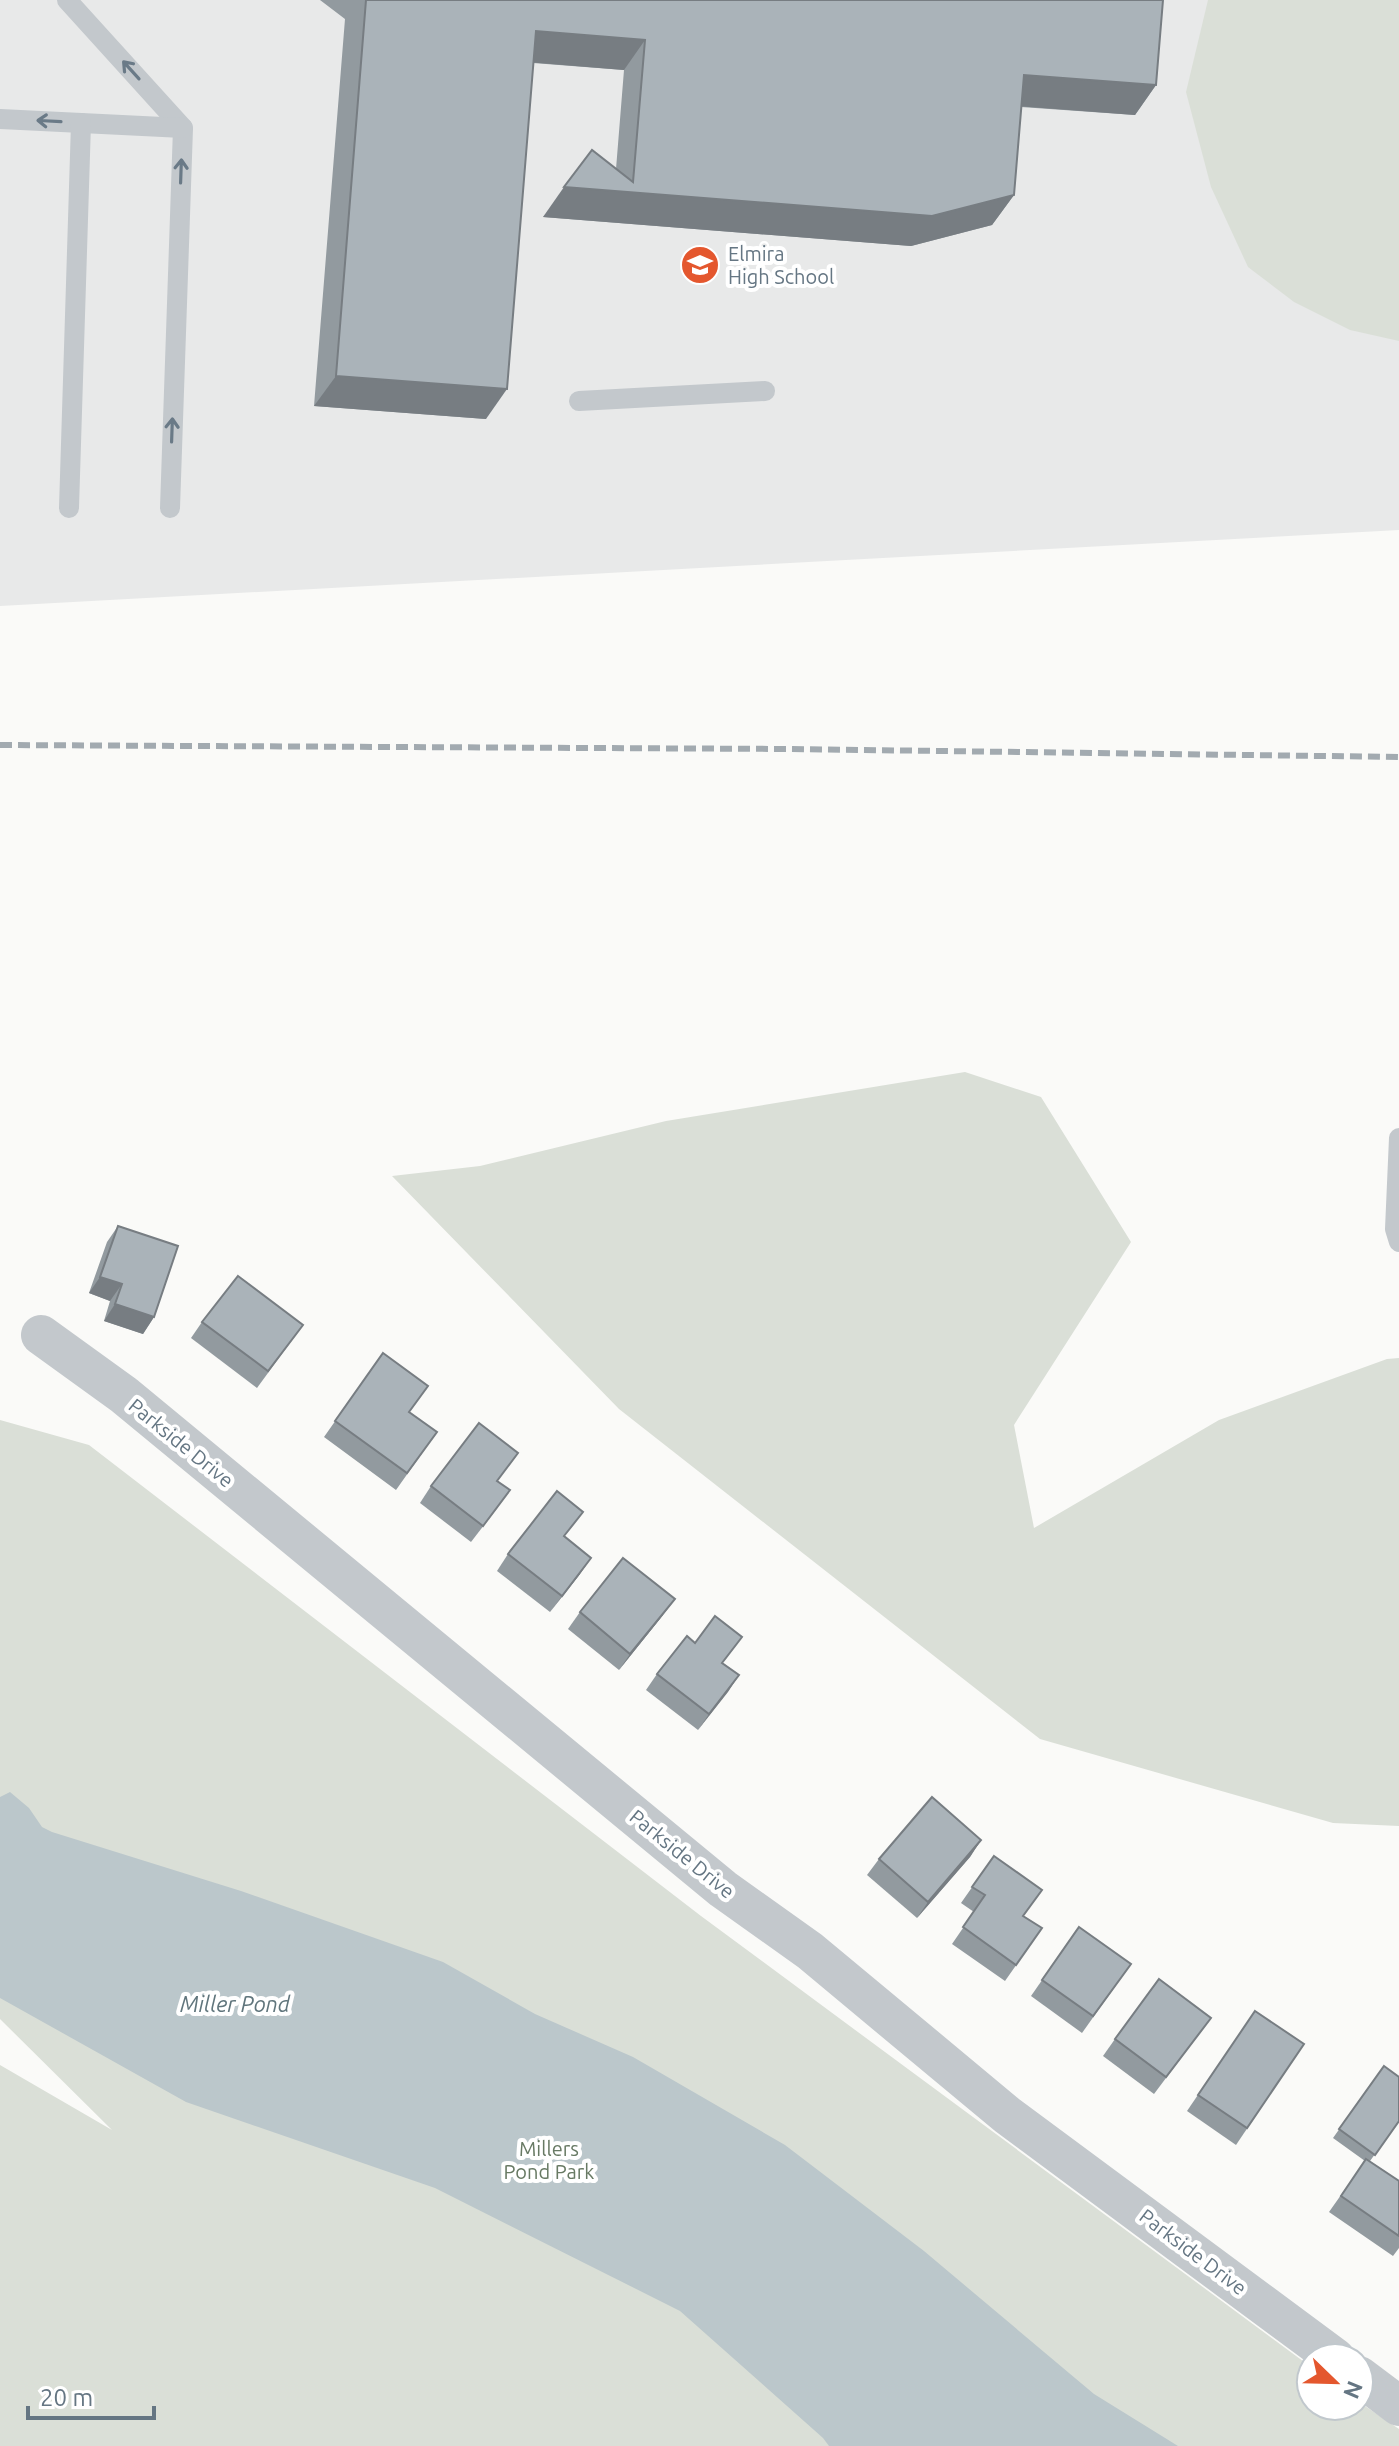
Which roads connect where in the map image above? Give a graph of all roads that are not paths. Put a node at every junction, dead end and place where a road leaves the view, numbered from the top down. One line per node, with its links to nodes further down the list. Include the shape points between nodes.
1 (67, 0): 4 (lane, one-way to 1)
2 (0, 119): 3 (lane, one-way to 2)
3 (81, 123): 4 (lane); 7 (lane)
4 (183, 128): 8 (lane, one-way to 4)
5 (765, 391): 6 (lane)
6 (579, 401)
7 (69, 508)
8 (170, 508)
9 (1399, 1138): 10 (lane)
10 (1399, 1242)
11 (41, 1335): 12 (street, Parkside Drive, via 124,1395 723,1889 810,1951 1007,2115)
12 (1313, 2342)
13 (1375, 2388): 14 (street)
14 (1399, 2406)

